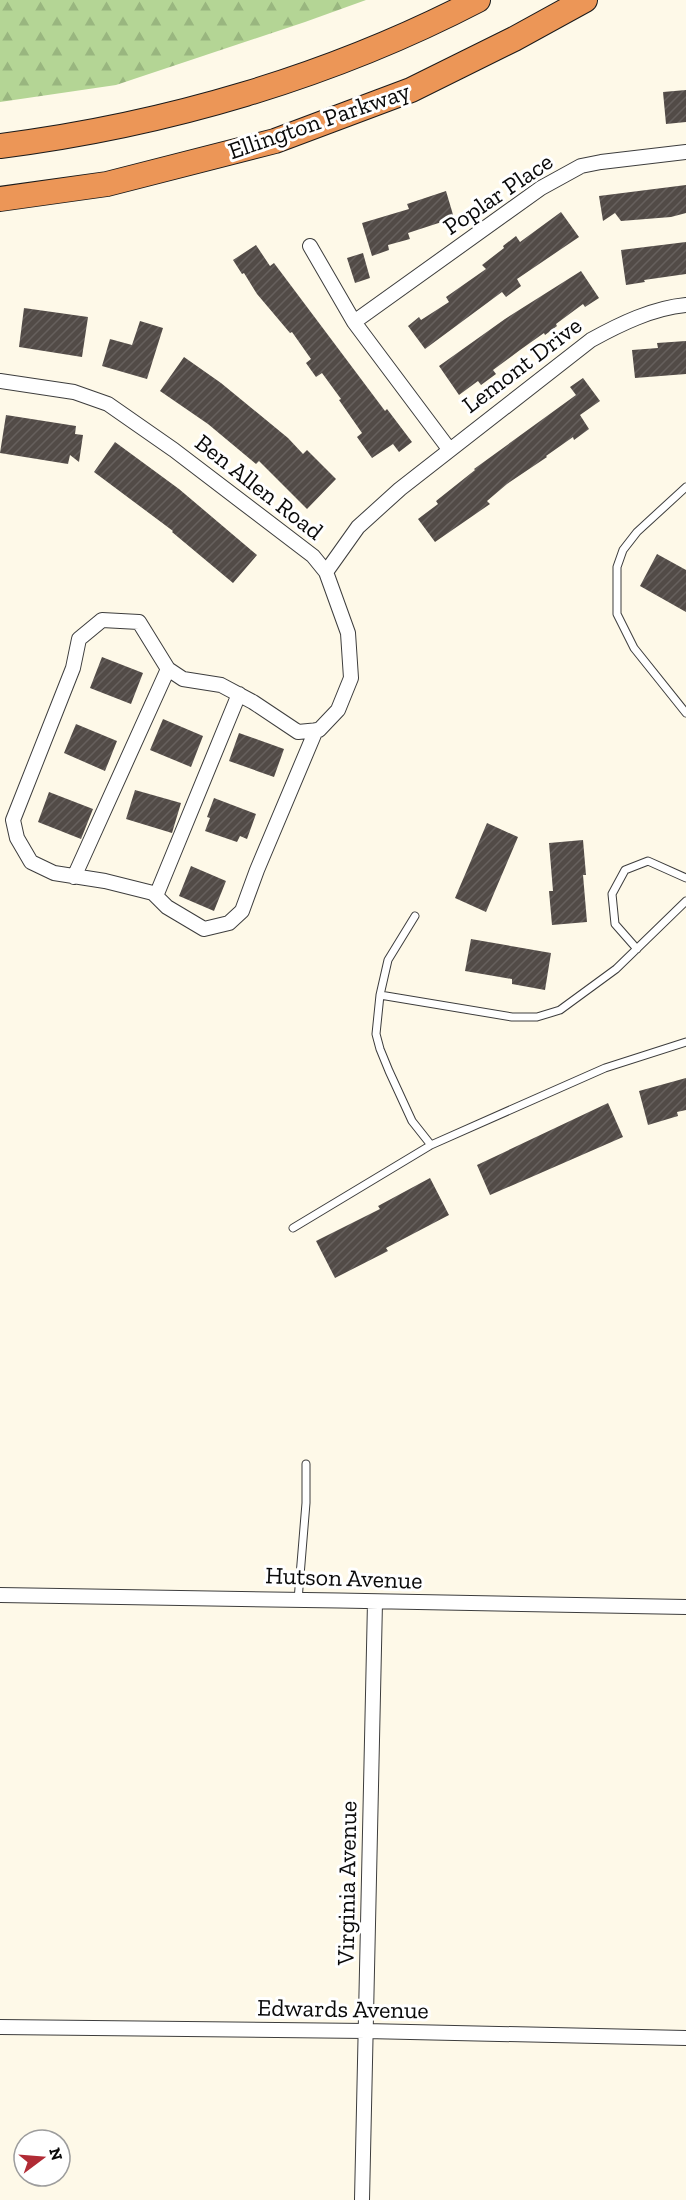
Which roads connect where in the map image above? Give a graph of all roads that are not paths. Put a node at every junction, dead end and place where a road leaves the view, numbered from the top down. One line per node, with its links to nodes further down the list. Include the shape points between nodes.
1 (478, 0): 3 (highway, Ellington Parkway, via 394,41 249,93 84,134)
2 (585, 0): 5 (highway, Ellington Parkway, via 411,90 275,141 107,184)
3 (0, 146)
4 (686, 152): 8 (street, Poplar Place, via 581,166 541,188)
5 (0, 199)
6 (310, 246): 8 (street)
7 (686, 305): 10 (street, Lemont Drive, via 669,306 591,340)
8 (354, 322): 10 (street)
9 (0, 381): 12 (street, Ben Allen Road, via 74,392 108,404 313,556)
10 (449, 449): 12 (street, Lemont Drive, via 358,527)
11 (686, 487): 15 (lane, via 637,532 623,550 617,567 617,614 634,648)
12 (326, 573): 16 (street, Ben Allen Road, via 348,633 351,678 338,710)
13 (168, 669): 14 (street, via 183,679 221,685); 17 (street); 17 (street, via 139,622 102,620 79,639 73,668 13,820 17,838 32,862 54,873)
14 (239, 694): 16 (street, via 298,732); 19 (street)
15 (686, 713)
16 (316, 730): 19 (street, via 242,911 229,923 204,929)
17 (74, 876): 19 (street)
18 (686, 878): 22 (lane, via 648,861 625,870 612,894 615,924)
19 (156, 896)
20 (686, 901): 22 (lane)
21 (415, 916): 23 (lane, via 388,960)
22 (637, 949): 23 (lane, via 560,1010 537,1017 512,1017)
23 (380, 995): 25 (lane, via 376,1034 380,1049 412,1121)
24 (686, 1042): 25 (lane, via 605,1068)
25 (431, 1146): 26 (lane)
26 (292, 1228)
27 (306, 1464): 29 (lane)
28 (0, 1595): 29 (street, Hutson Avenue)
29 (298, 1600): 30 (street, Hutson Avenue)
30 (375, 1602): 31 (street, Hutson Avenue); 33 (street, Virginia Avenue)
31 (686, 1607)
32 (0, 2027): 33 (street, Edwards Avenue)
33 (366, 2031): 34 (street, Edwards Avenue); 35 (street, Virginia Avenue)
34 (686, 2038)
35 (362, 2200)

